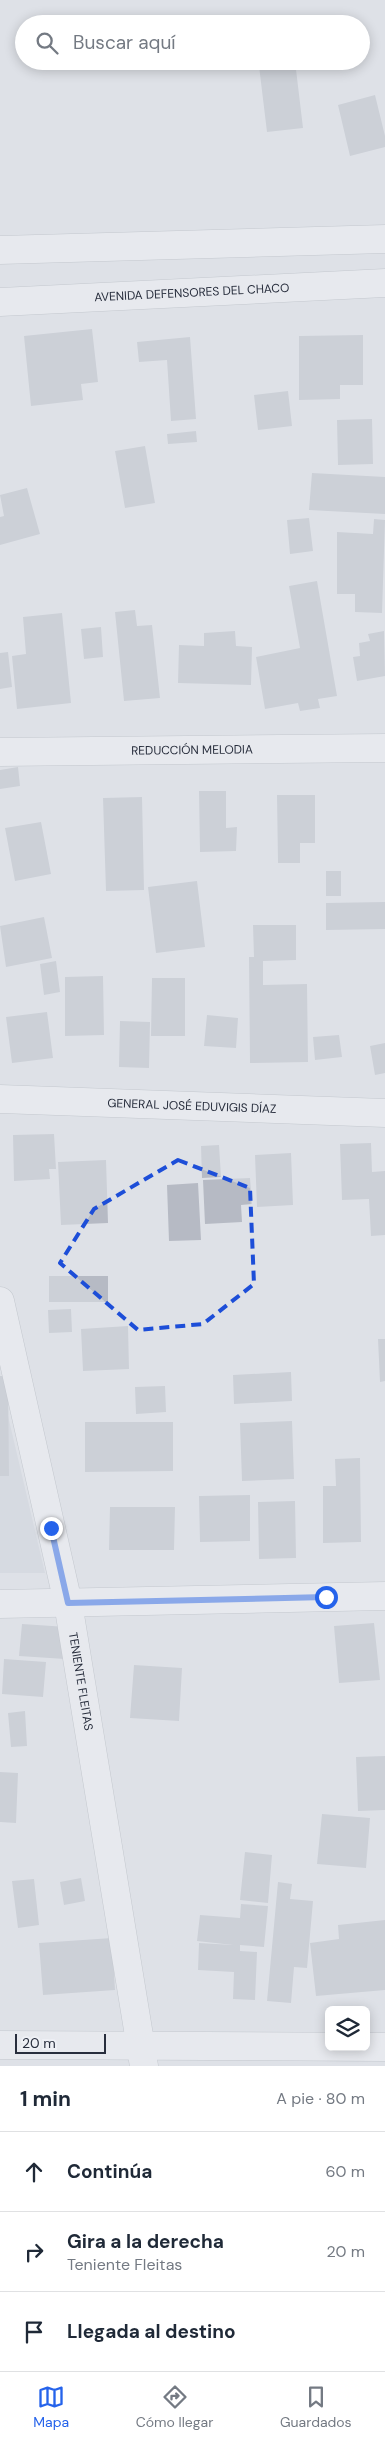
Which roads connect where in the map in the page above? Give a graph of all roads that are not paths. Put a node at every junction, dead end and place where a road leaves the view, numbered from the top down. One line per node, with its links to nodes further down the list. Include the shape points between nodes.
1 (385, 239): 2 (street)
2 (0, 250)
3 (385, 283): 4 (street, AVENIDA DEFENSORES DEL CHACO)
4 (0, 302)
5 (385, 748): 6 (street, REDUCCIÓN MELODIA)
6 (0, 752)
7 (0, 1099): 8 (street, GENERAL JOSÉ EDUVIGIS DÍAZ)
8 (385, 1113)
9 (0, 1301): 11 (street, TENIENTE FLEITAS)
10 (385, 1596): 11 (street)
11 (68, 1603): 12 (street); 15 (street, TENIENTE FLEITAS)
12 (0, 1604)
13 (0, 2045): 15 (street)
14 (385, 2047): 15 (street)
15 (143, 2057)

